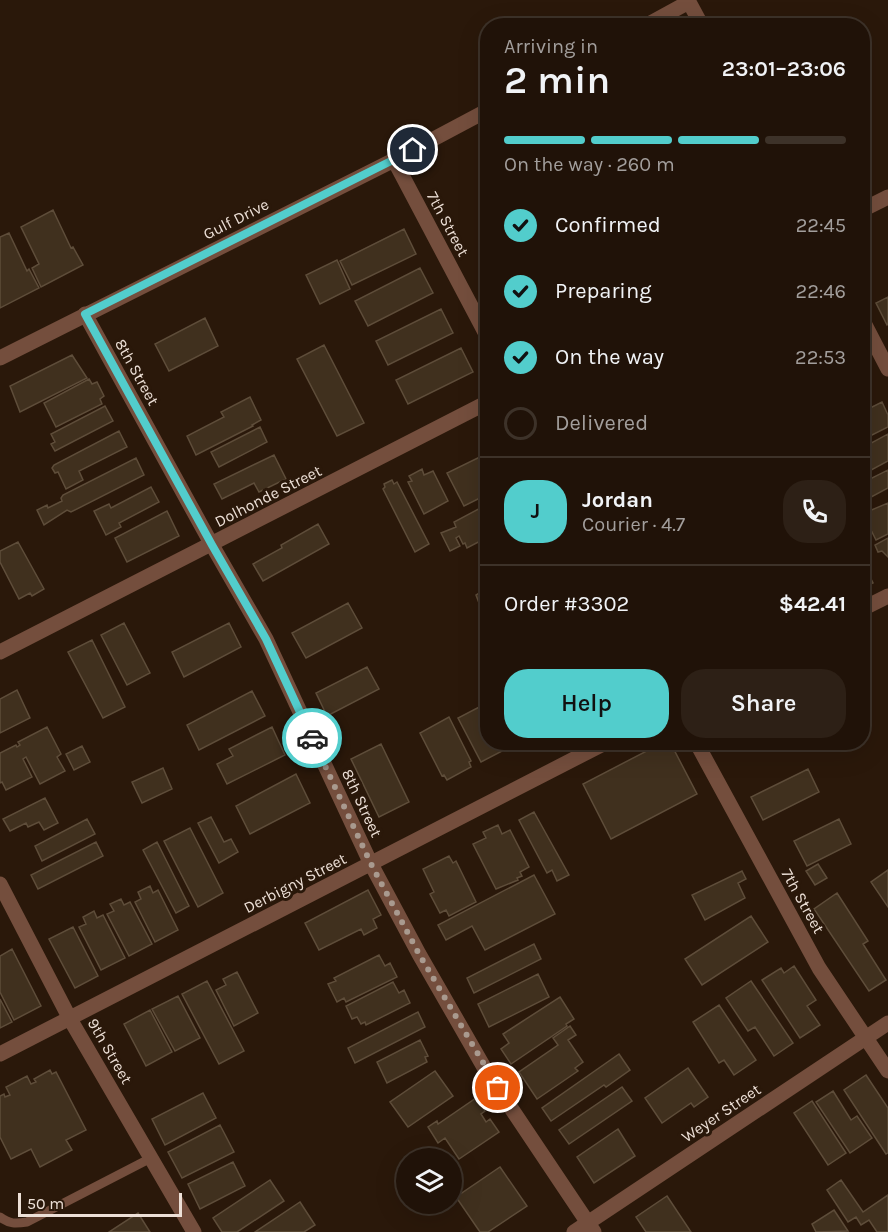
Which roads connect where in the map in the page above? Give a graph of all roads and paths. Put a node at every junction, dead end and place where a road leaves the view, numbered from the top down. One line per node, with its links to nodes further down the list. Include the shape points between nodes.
1 (660, 18): 2 (street, via 689,2)
2 (698, 18)
3 (480, 114): 4 (street, Gulf Drive)
4 (394, 160): 7 (street, Gulf Drive); 8 (street, 7th Street)
5 (888, 196): 6 (street)
6 (870, 206)
7 (85, 314): 10 (street, Gulf Drive); 13 (street, 8th Street)
8 (480, 323)
9 (870, 334): 11 (street)
10 (0, 358)
11 (888, 369)
12 (480, 406): 13 (street, Dolhonde Street)
13 (212, 545): 16 (street, Dolhonde Street); 19 (street, 8th Street, via 266,639)
14 (888, 596): 15 (street)
15 (870, 605)
16 (0, 652)
17 (592, 750): 19 (street, Derbigny Street)
18 (700, 750): 23 (street, 7th Street, via 819,968)
19 (371, 864): 21 (street, Derbigny Street); 28 (street, 8th Street, via 485,1069)
20 (0, 884): 21 (street, 9th Street)
21 (70, 1019): 24 (street, Derbigny Street); 26 (street, 9th Street)
22 (888, 1023): 23 (street, Weyer Street)
23 (866, 1038): 25 (street, 7th Street); 28 (street, Weyer Street)
24 (0, 1054)
25 (888, 1071)
26 (151, 1158): 27 (lane, via 27,1222 8,1223); 29 (street, 9th Street)
27 (0, 1217)
28 (591, 1227): 30 (street, Weyer Street)
29 (194, 1232)
30 (574, 1232)

